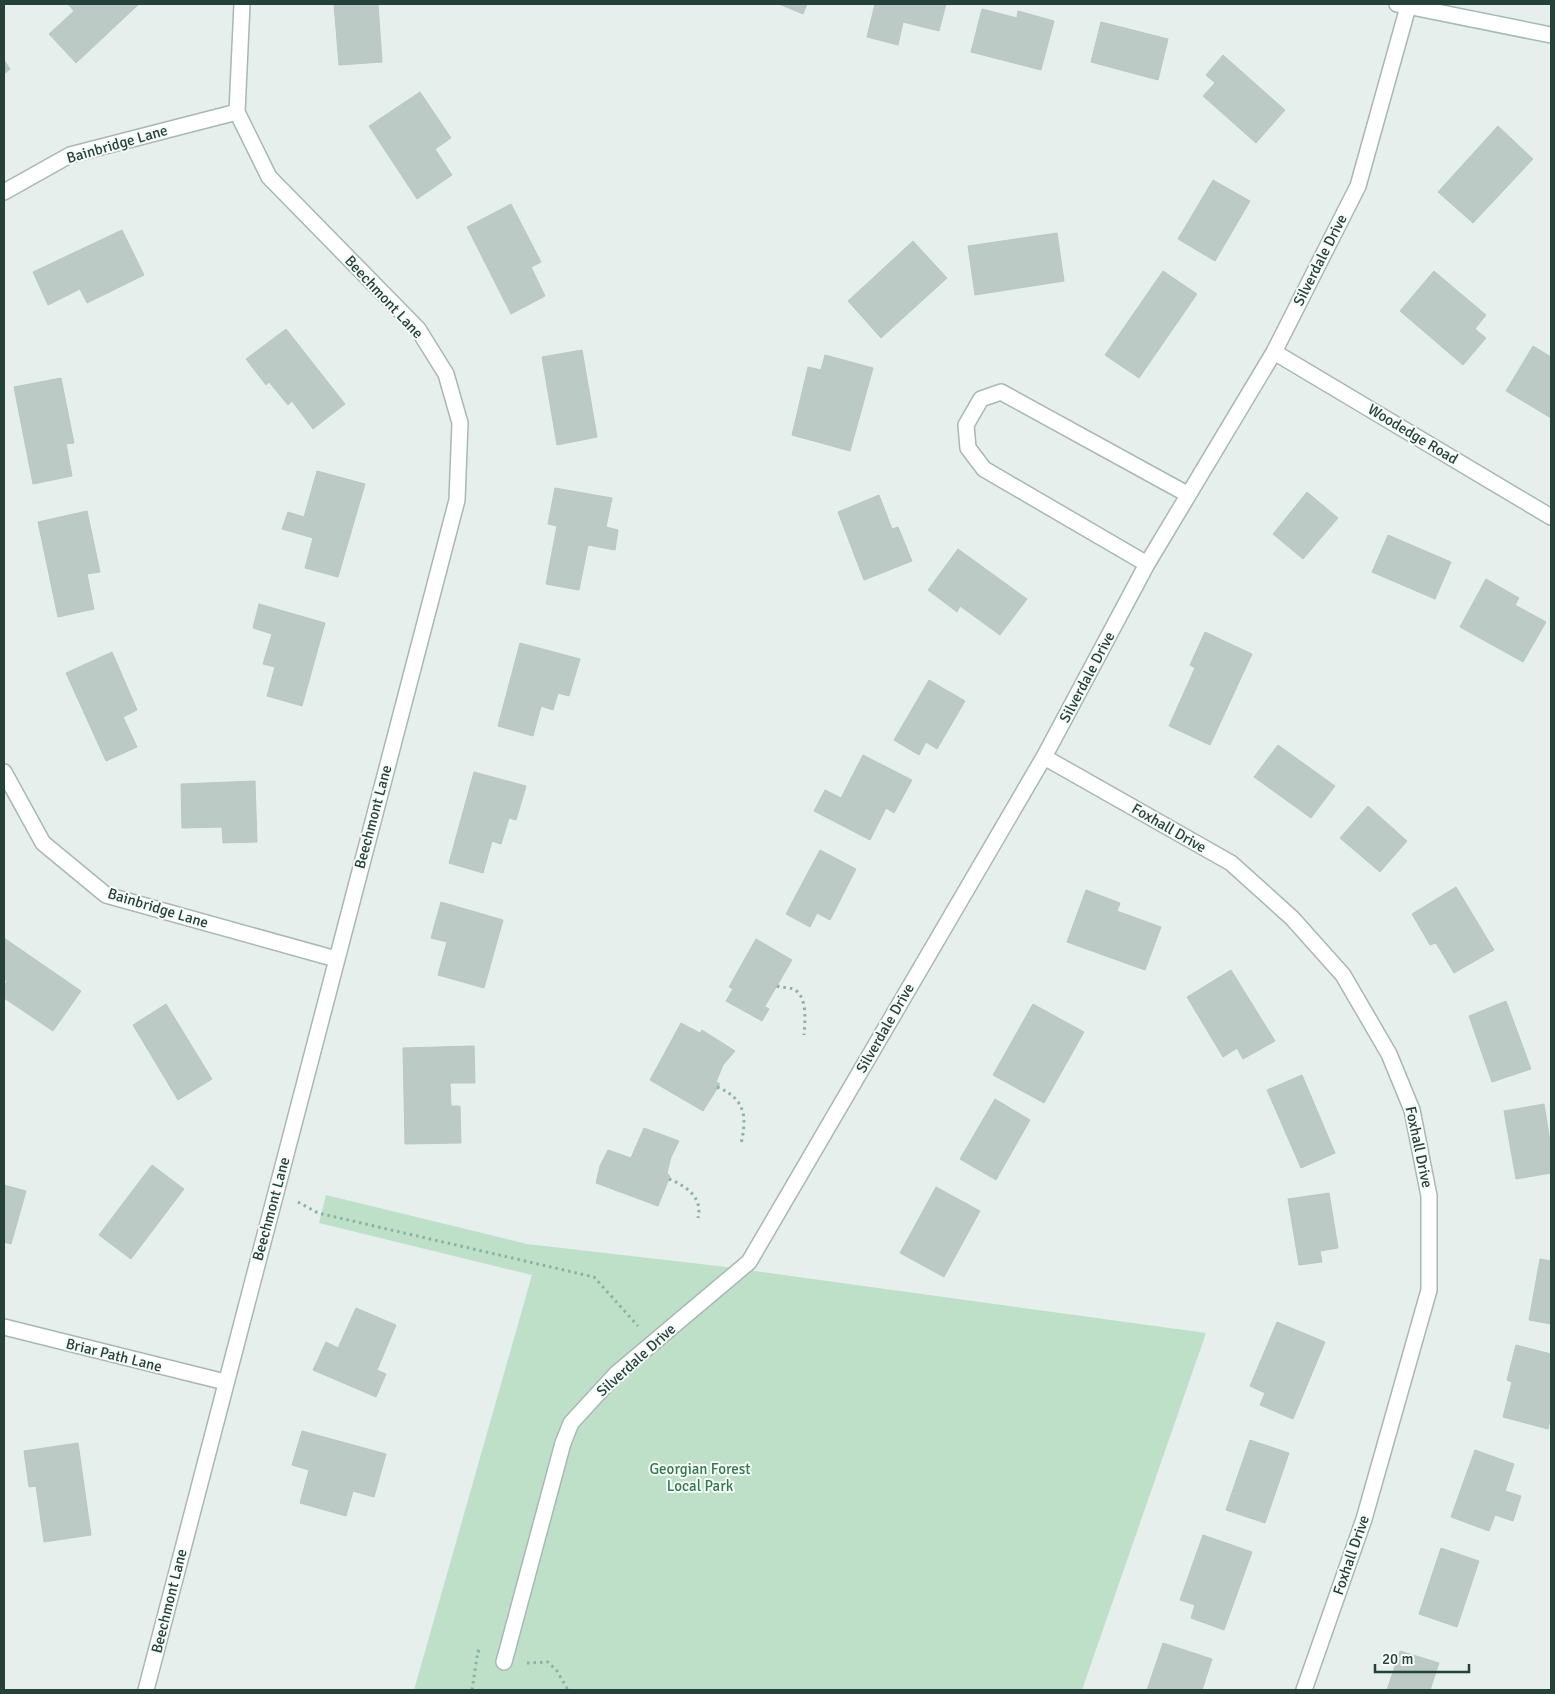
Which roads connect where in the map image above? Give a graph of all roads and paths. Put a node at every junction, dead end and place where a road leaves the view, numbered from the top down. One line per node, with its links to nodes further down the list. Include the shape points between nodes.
1 (242, 4): 4 (street, Beechmont Lane)
2 (1402, 5): 3 (street); 6 (street, Silverdale Drive, via 1358,186)
3 (1551, 35)
4 (237, 112): 5 (street, Bainbridge Lane, via 70,155); 12 (street, Beechmont Lane, via 269,177 418,329 446,374 460,423 457,500)
5 (4, 192)
6 (1274, 352): 7 (street, Silverdale Drive); 8 (street, Woodedge Road)
7 (1187, 494): 9 (street, Silverdale Drive); 9 (street, via 1001,392 981,399 966,425 968,448 984,468)
8 (1551, 517)
9 (1146, 564): 10 (street, Silverdale Drive)
10 (1044, 757): 21 (street, Silverdale Drive, via 749,1262); 26 (street, Foxhall Drive, via 1231,863 1292,918 1343,975 1389,1054 1412,1110 1429,1196 1430,1290 1364,1519)
11 (4, 772): 12 (street, Bainbridge Lane, via 43,843 106,895)
12 (336, 959): 18 (street, Beechmont Lane)
13 (777, 986): 14 (path, via 793,989 801,996)
14 (804, 1035)
15 (718, 1087): 16 (path, via 740,1103 744,1129)
16 (741, 1144)
17 (669, 1179): 19 (path, via 693,1193 700,1209)
18 (276, 1190): 21 (path, via 318,1213 594,1277); 22 (street, Beechmont Lane)
19 (698, 1218)
20 (4, 1327): 22 (street, Briar Path Lane)
21 (654, 1343): 23 (street, Silverdale Drive, via 616,1374 571,1423)
22 (225, 1382): 24 (street, Beechmont Lane)
23 (504, 1662): 25 (path, via 548,1662)
24 (146, 1690)
25 (568, 1690)
26 (1304, 1690)

